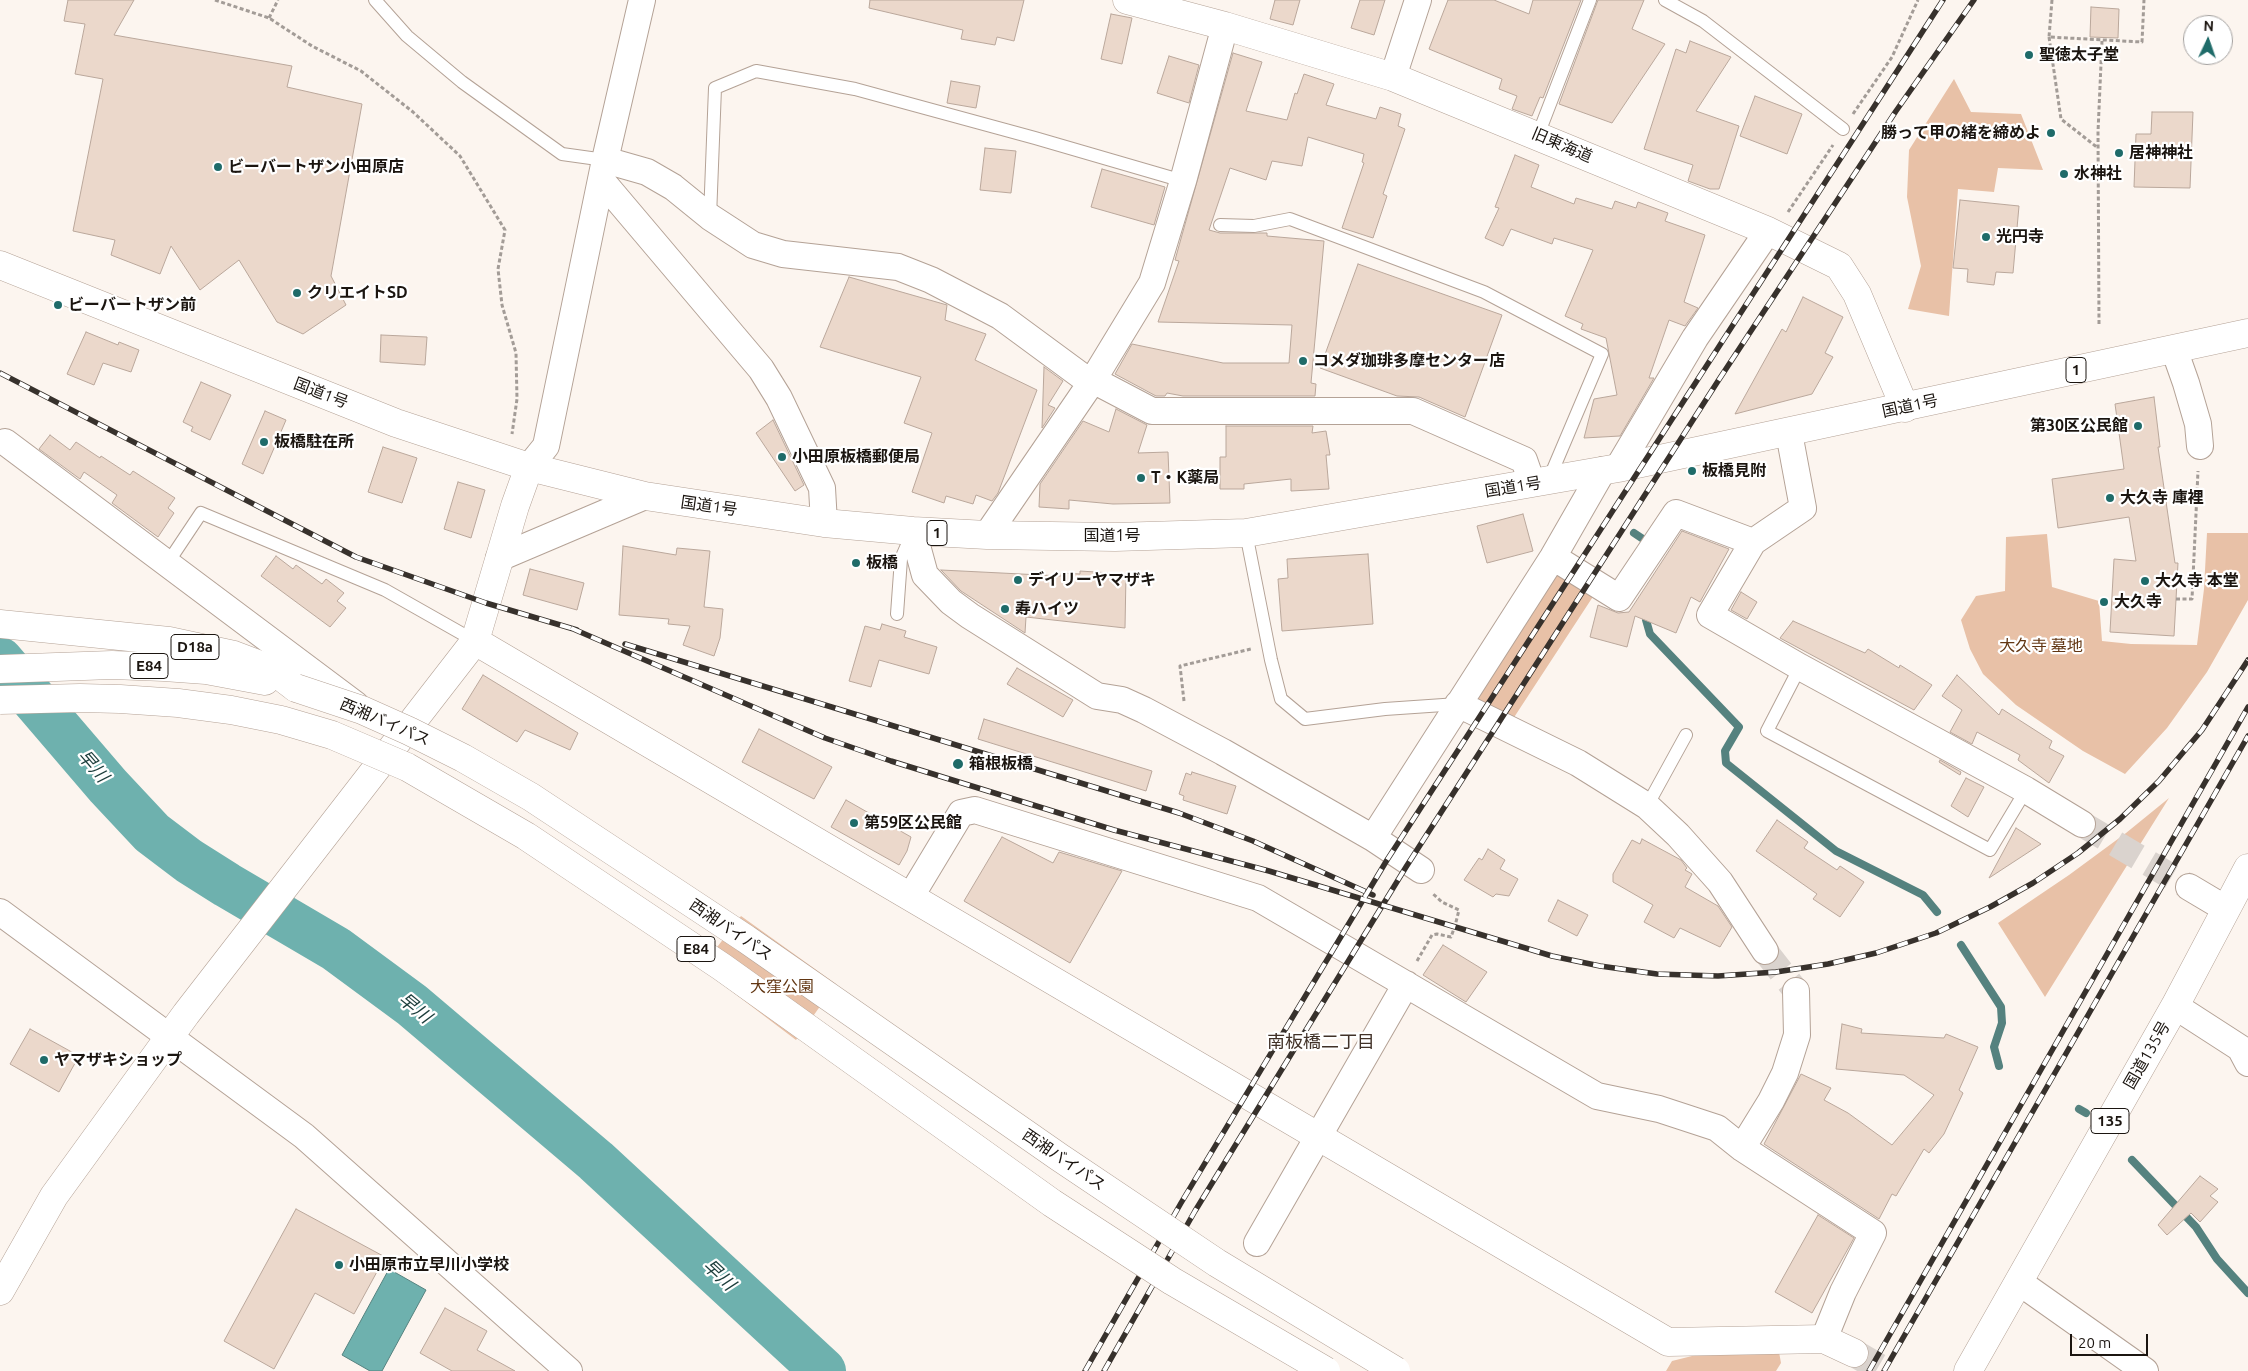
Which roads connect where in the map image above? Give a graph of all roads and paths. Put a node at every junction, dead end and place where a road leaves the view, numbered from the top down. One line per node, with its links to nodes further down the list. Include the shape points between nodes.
1 (215, 0): 11 (path)
2 (278, 0): 11 (path)
3 (375, 0): 19 (lane, via 407,36 462,82 562,154)
4 (642, 0): 19 (street)
5 (1127, 0): 12 (main road, 旧東海道)
6 (1418, 0): 15 (street)
7 (1590, 0): 17 (lane)
8 (1665, 0): 16 (lane, via 1703,21)
9 (2052, 0): 13 (path)
10 (2144, 0): 14 (path, via 2142,42)
11 (269, 18): 31 (path, via 312,46 361,71 413,112 460,156 505,230 498,269 502,305 516,353 517,399)
12 (1225, 26): 15 (main road, 旧東海道); 20 (street)
13 (2049, 37): 14 (path); 18 (path, via 2061,119)
14 (2102, 41): 18 (path)
15 (1393, 77): 17 (main road, 旧東海道)
16 (1843, 129)
17 (1538, 134): 23 (main road, 旧東海道)
18 (2099, 149): 25 (path)
19 (604, 170): 21 (street, via 647,172); 34 (street, via 546,446); 38 (street, via 761,369 779,398 822,488)
20 (1183, 181): 21 (lane, via 855,89 756,71 715,88); 28 (street, via 1152,283)
21 (710, 217): 28 (street, via 754,245 783,254 898,267 931,280 1000,316)
22 (1220, 225): 36 (lane, via 1254,226 1290,219 1484,292 1602,354)
23 (1768, 231): 29 (main road, 旧東海道, via 1839,266 1857,294); 35 (street)
24 (0, 265): 34 (main road, 国道1号 / 1, via 396,423)
25 (2099, 324)
26 (2248, 333): 27 (main road, 国道1号 / 1)
27 (2174, 349): 29 (main road, 国道1号 / 1); 33 (street, via 2198,424)
28 (1092, 381): 36 (street, via 1152,412 1413,411 1524,460); 41 (street)
29 (1905, 408): 30 (main road, 国道1号 / 1)
30 (1790, 433): 35 (main road, 国道1号 / 1); 42 (street, via 1803,508)
31 (512, 434)
32 (5, 442): 45 (street)
33 (2200, 446): 46 (path, via 2192,599)
34 (529, 467): 37 (main road, 国道1号 / 1); 44 (main road)
35 (1611, 469): 36 (main road, 国道1号 / 1); 43 (street)
36 (1540, 482): 40 (main road, 国道1号 / 1)
37 (645, 496): 38 (main road, 国道1号 / 1); 44 (street)
38 (824, 523): 39 (main road, 国道1号 / 1)
39 (913, 532): 41 (main road, 国道1号 / 1); 47 (lane, via 901,559); 56 (street, via 925,575 951,602 1097,696 1122,700)
40 (1246, 534): 41 (main road, 国道1号 / 1); 50 (lane)
41 (987, 535)
42 (1753, 542): 43 (street, via 1676,513 1619,598); 51 (street, via 1710,615)
43 (1552, 557): 55 (street)
44 (499, 558): 49 (main road)
45 (167, 564): 49 (lane, via 201,513 385,590); 58 (street)
46 (2176, 598)
47 (897, 614)
48 (0, 624): 53 (main road, D18a, via 169,641 234,656 272,669)
49 (475, 641): 58 (main road); 66 (main road)
50 (1268, 645): 55 (lane, via 1281,699 1305,719); 56 (path, via 1180,666)
51 (1800, 667): 59 (street); 59 (lane, via 1767,731 1990,850)
52 (0, 669): 53 (main road, 西湘バイパス / E84, via 112,665 164,667 251,677)
53 (296, 688): 85 (main road, 西湘バイパス / E84, bridge, via 362,710 409,731 531,797 746,939 1217,1263)
54 (0, 700): 84 (main road, 西湘バイパス / E84, bridge, via 120,699 231,710 332,735 407,767 526,836 722,967 1052,1203 1172,1281)
55 (1458, 704): 60 (street, via 1578,763); 62 (street)
56 (1188, 733): 62 (street)
57 (1686, 735): 60 (lane)
58 (400, 737): 74 (main road)
59 (2026, 790): 61 (street)
60 (1647, 806): 70 (street, via 1720,882)
61 (2082, 824)
62 (1373, 838): 64 (street)
63 (2248, 868): 67 (main road, 国道135号 / 135)
64 (1421, 870)
65 (2189, 887): 67 (street)
66 (911, 896): 71 (street, via 961,813 975,810 1258,898); 76 (main road)
67 (2226, 909): 73 (main road, 国道135号 / 135)
68 (1459, 910): 71 (path, via 1452,937 1436,934 1427,940)
69 (0, 912): 74 (street)
70 (1765, 951)
71 (1406, 984): 76 (street); 77 (street, via 1597,1096 1659,1109 1717,1128)
72 (1796, 992): 77 (street, via 1797,1036 1785,1073)
73 (2175, 1006): 75 (street, via 2240,1048); 79 (main road, 国道135号 / 135)
74 (170, 1036): 80 (main road, via 54,1196); 83 (street, via 304,1136)
75 (2248, 1063)
76 (1319, 1138): 78 (street); 81 (main road, via 1668,1342)
77 (1742, 1148): 81 (street, via 1873,1233)
78 (1257, 1243)
79 (2019, 1282): 86 (main road, 国道135号 / 135); 87 (street)
80 (0, 1291)
81 (1824, 1339): 82 (main road)
82 (1854, 1353)
83 (569, 1371)
84 (1326, 1371)
85 (1396, 1371)
86 (1968, 1371)
87 (2145, 1371)

